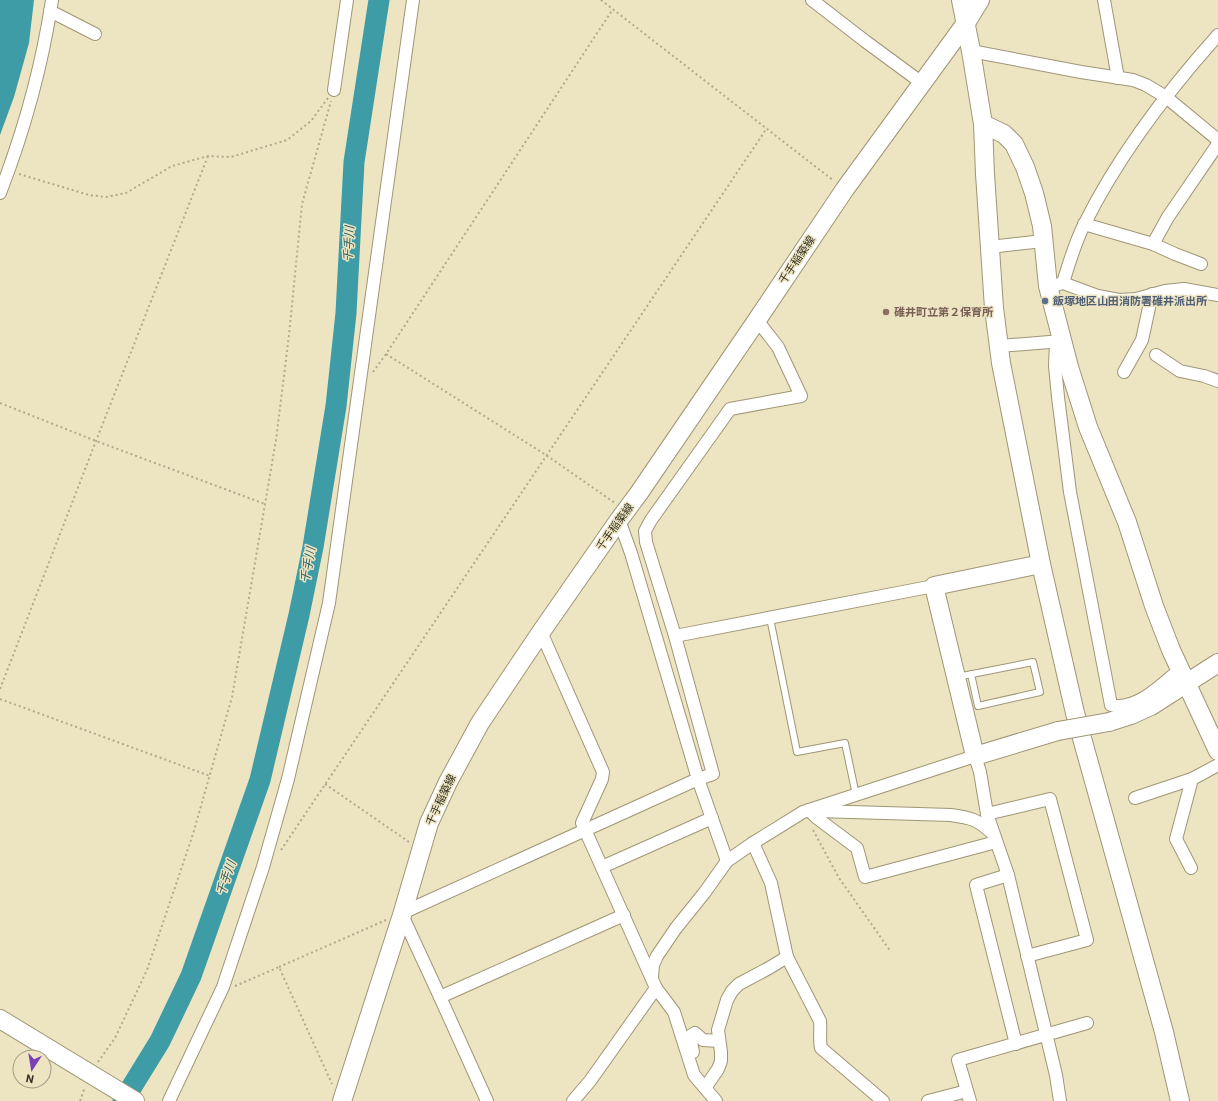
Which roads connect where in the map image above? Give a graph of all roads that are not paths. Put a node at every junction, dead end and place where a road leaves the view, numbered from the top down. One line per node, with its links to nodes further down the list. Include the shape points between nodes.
1 (348, 0): 14 (street)
2 (413, 0): 77 (street, via 330,603 288,778 263,867 221,992)
3 (812, 0): 13 (street)
4 (961, 0): 8 (street)
5 (980, 0): 8 (street, 千手稲築線)
6 (1106, 1): 12 (street)
7 (51, 5): 9 (street); 19 (street, via 46,42 29,111)
8 (966, 23): 11 (street); 13 (street, 千手稲築線)
9 (94, 34)
10 (1218, 35): 15 (street)
11 (971, 51): 12 (street); 16 (street)
12 (1118, 78): 15 (street, via 1146,85)
13 (922, 83): 28 (street, 千手稲築線, via 845,189)
14 (334, 90)
15 (1166, 97): 17 (street); 20 (street, via 1118,163)
16 (983, 124): 21 (street, via 1004,134 1014,144 1034,193); 23 (street)
17 (1218, 140)
18 (1218, 144): 22 (street, via 1168,217)
19 (0, 193)
20 (1084, 224): 22 (street); 25 (street)
21 (1043, 242): 23 (street); 25 (street)
22 (1153, 244): 24 (street)
23 (990, 247): 30 (street)
24 (1201, 264)
25 (1055, 285): 26 (street, via 1119,300 1136,299); 29 (street)
26 (1152, 294): 27 (street, via 1184,289); 32 (street, via 1142,340)
27 (1218, 296)
28 (757, 320): 34 (street, 千手稲築線); 39 (street, via 778,347 801,396 730,409 645,531 646,542)
29 (1059, 342): 30 (street); 42 (street, via 1088,427 1127,522); 42 (street, via 1055,366 1070,492 1111,705 1128,705)
30 (999, 346): 35 (street)
31 (1156, 355): 33 (street, via 1180,371)
32 (1124, 372)
33 (1218, 381)
34 (622, 515): 38 (street, 千手稲築線); 46 (street)
35 (1041, 564): 36 (street); 83 (street, via 1076,713 1164,1032)
36 (934, 586): 37 (street); 41 (street)
37 (770, 618): 39 (street); 48 (lane, via 797,752 845,743)
38 (541, 632): 53 (street, via 603,772 582,823); 60 (street, 千手稲築線, via 480,723 448,782 429,823)
39 (675, 636): 46 (street, via 713,774)
40 (1218, 663): 42 (street)
41 (963, 676): 41 (lane, via 1033,662 1040,692 978,706); 44 (street)
42 (1179, 679): 43 (street); 44 (street, bridge, via 1151,706 1130,715 1109,722 1058,731)
43 (1218, 751)
44 (975, 756): 48 (street); 51 (street)
45 (1218, 765): 47 (street)
46 (698, 779): 52 (street); 53 (street)
47 (1192, 779): 49 (street); 58 (street, via 1176,839)
48 (856, 795): 50 (street)
49 (1135, 798)
50 (806, 811): 54 (street, via 951,815 981,823); 54 (street, via 857,848 865,877); 55 (street)
51 (987, 814): 54 (street); 62 (street, via 1050,799 1087,940)
52 (712, 818): 56 (street); 57 (street)
53 (585, 830): 57 (street); 60 (street)
54 (995, 839): 59 (street)
55 (753, 843): 56 (street); 63 (street, via 771,883)
56 (727, 862): 64 (street, via 662,947 653,965)
57 (602, 867): 61 (street)
58 (1191, 868)
59 (1008, 876): 62 (street); 71 (street, via 976,885)
60 (402, 914): 66 (street); 73 (street, 千手稲築線)
61 (624, 915): 64 (street); 66 (street)
62 (1027, 956): 69 (street)
63 (787, 957): 70 (street, via 738,984 732,991 720,1021); 80 (street, via 820,1021 821,1048)
64 (652, 976): 65 (street)
65 (656, 988): 72 (street, via 674,1012); 79 (street, via 590,1081)
66 (440, 997): 78 (street)
67 (0, 1019): 76 (street)
68 (1087, 1023): 69 (street)
69 (1047, 1035): 71 (street); 82 (street)
70 (719, 1041): 72 (street, via 703,1040 695,1033 690,1036 695,1059); 74 (street, via 721,1062)
71 (1016, 1044): 75 (street, via 958,1060)
72 (692, 1066): 74 (street, via 698,1080)
73 (338, 1094)
74 (710, 1096)
75 (969, 1096): 81 (street)
76 (135, 1101)
77 (169, 1101)
78 (487, 1101)
79 (572, 1101)
80 (883, 1101)
81 (928, 1101)
82 (1060, 1101)
83 (1180, 1101)

